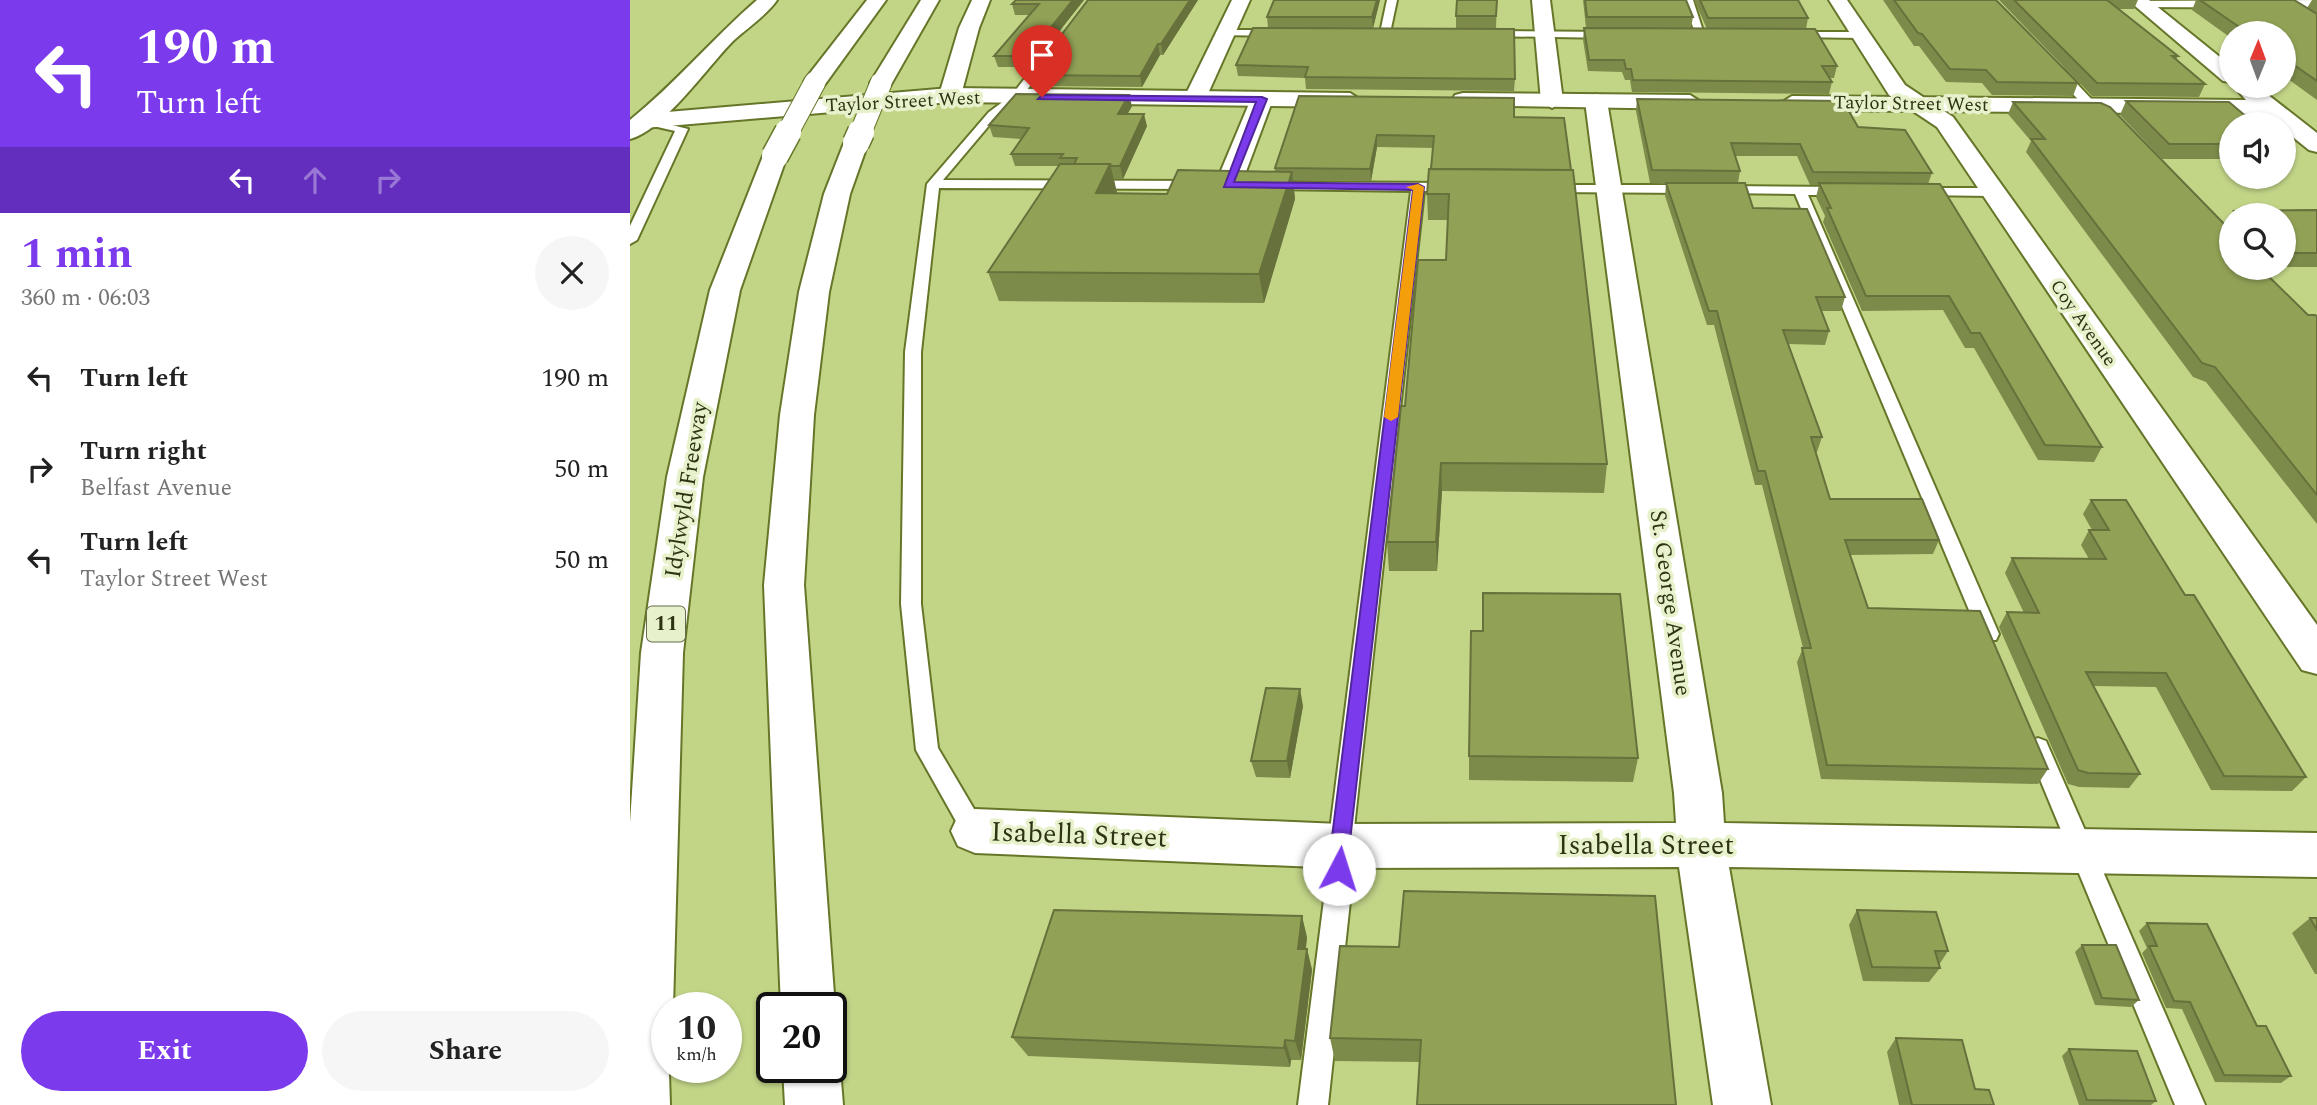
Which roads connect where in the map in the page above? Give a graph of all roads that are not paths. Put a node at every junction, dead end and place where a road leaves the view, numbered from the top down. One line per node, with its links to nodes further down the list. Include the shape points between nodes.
1 (768, 0): 44 (main road)
2 (877, 0): 68 (main road, Idylwyld Freeway / 11, bridge, via 814,82 775,156 725,290 685,477 662,653)
3 (930, 0): 66 (main road, bridge, via 881,83 836,194 814,292 797,415 783,585)
4 (981, 0): 29 (main road)
5 (1241, 0): 13 (main road)
6 (1392, 0): 16 (lane)
7 (1541, 0): 19 (main road)
8 (1688, 0): 22 (lane)
9 (1838, 0): 25 (main road, Coy Avenue)
10 (2138, 1): 12 (main road); 28 (main road)
11 (2317, 2): 12 (main road)
12 (2286, 4)
13 (1226, 33): 14 (lane); 31 (main road)
14 (1294, 33)
15 (1372, 33): 16 (lane)
16 (1385, 33): 17 (lane)
17 (1398, 33)
18 (1476, 34): 19 (lane)
19 (1545, 34): 20 (lane); 36 (main road)
20 (1625, 35)
21 (1688, 35): 22 (lane)
22 (1701, 35): 23 (lane)
23 (1715, 35)
24 (1782, 35): 25 (lane)
25 (1861, 35): 40 (main road, Coy Avenue, via 1897,90)
26 (1057, 44): 30 (lane)
27 (2052, 64): 41 (lane)
28 (2219, 66)
29 (950, 95): 30 (main road, Taylor Street West); 44 (main road, Taylor Street West)
30 (1016, 97): 31 (main road, Taylor Street West); 47 (lane, via 993,114)
31 (1195, 98): 33 (main road, Taylor Street West)
32 (2258, 98): 42 (main road)
33 (1262, 99): 34 (main road, Taylor Street West); 48 (main road)
34 (1370, 100)
35 (1437, 100): 36 (main road)
36 (1552, 101): 37 (main road)
37 (1596, 102): 38 (main road); 52 (main road, St. George Avenue)
38 (1707, 102)
39 (1777, 103): 40 (main road, Taylor Street West)
40 (1917, 104): 41 (main road, Taylor Street West); 56 (main road, Coy Avenue, via 1945,122)
41 (2092, 106): 42 (main road, Taylor Street West); 43 (lane)
42 (2269, 107): 45 (main road)
43 (2118, 124)
44 (635, 125): 57 (lane, via 682,130)
45 (2306, 127): 46 (main road)
46 (2317, 145)
47 (933, 184): 48 (lane); 61 (lane, via 913,352 911,604 927,750)
48 (1242, 185): 49 (lane)
49 (1418, 187): 50 (lane); 62 (lane)
50 (1471, 188)
51 (1536, 188): 52 (lane)
52 (1611, 189): 53 (lane); 63 (main road, St. George Avenue, via 1698,793)
53 (1800, 190): 54 (lane); 58 (lane)
54 (1853, 191)
55 (1906, 192): 56 (lane)
56 (1992, 192): 59 (main road, Coy Avenue)
57 (630, 240)
58 (1995, 647)
59 (2317, 658)
60 (2032, 736): 64 (lane)
61 (975, 831): 62 (main road, Isabella Street)
62 (1340, 846): 63 (main road, Isabella Street); 70 (lane)
63 (1701, 846): 64 (main road, Isabella Street); 71 (main road, St. George Avenue)
64 (2081, 850): 65 (main road, Isabella Street); 72 (lane)
65 (2317, 855)
66 (807, 992)
67 (812, 1083): 69 (main road)
68 (641, 1105)
69 (814, 1105)
70 (1313, 1105)
71 (1742, 1105)
72 (2190, 1105)

